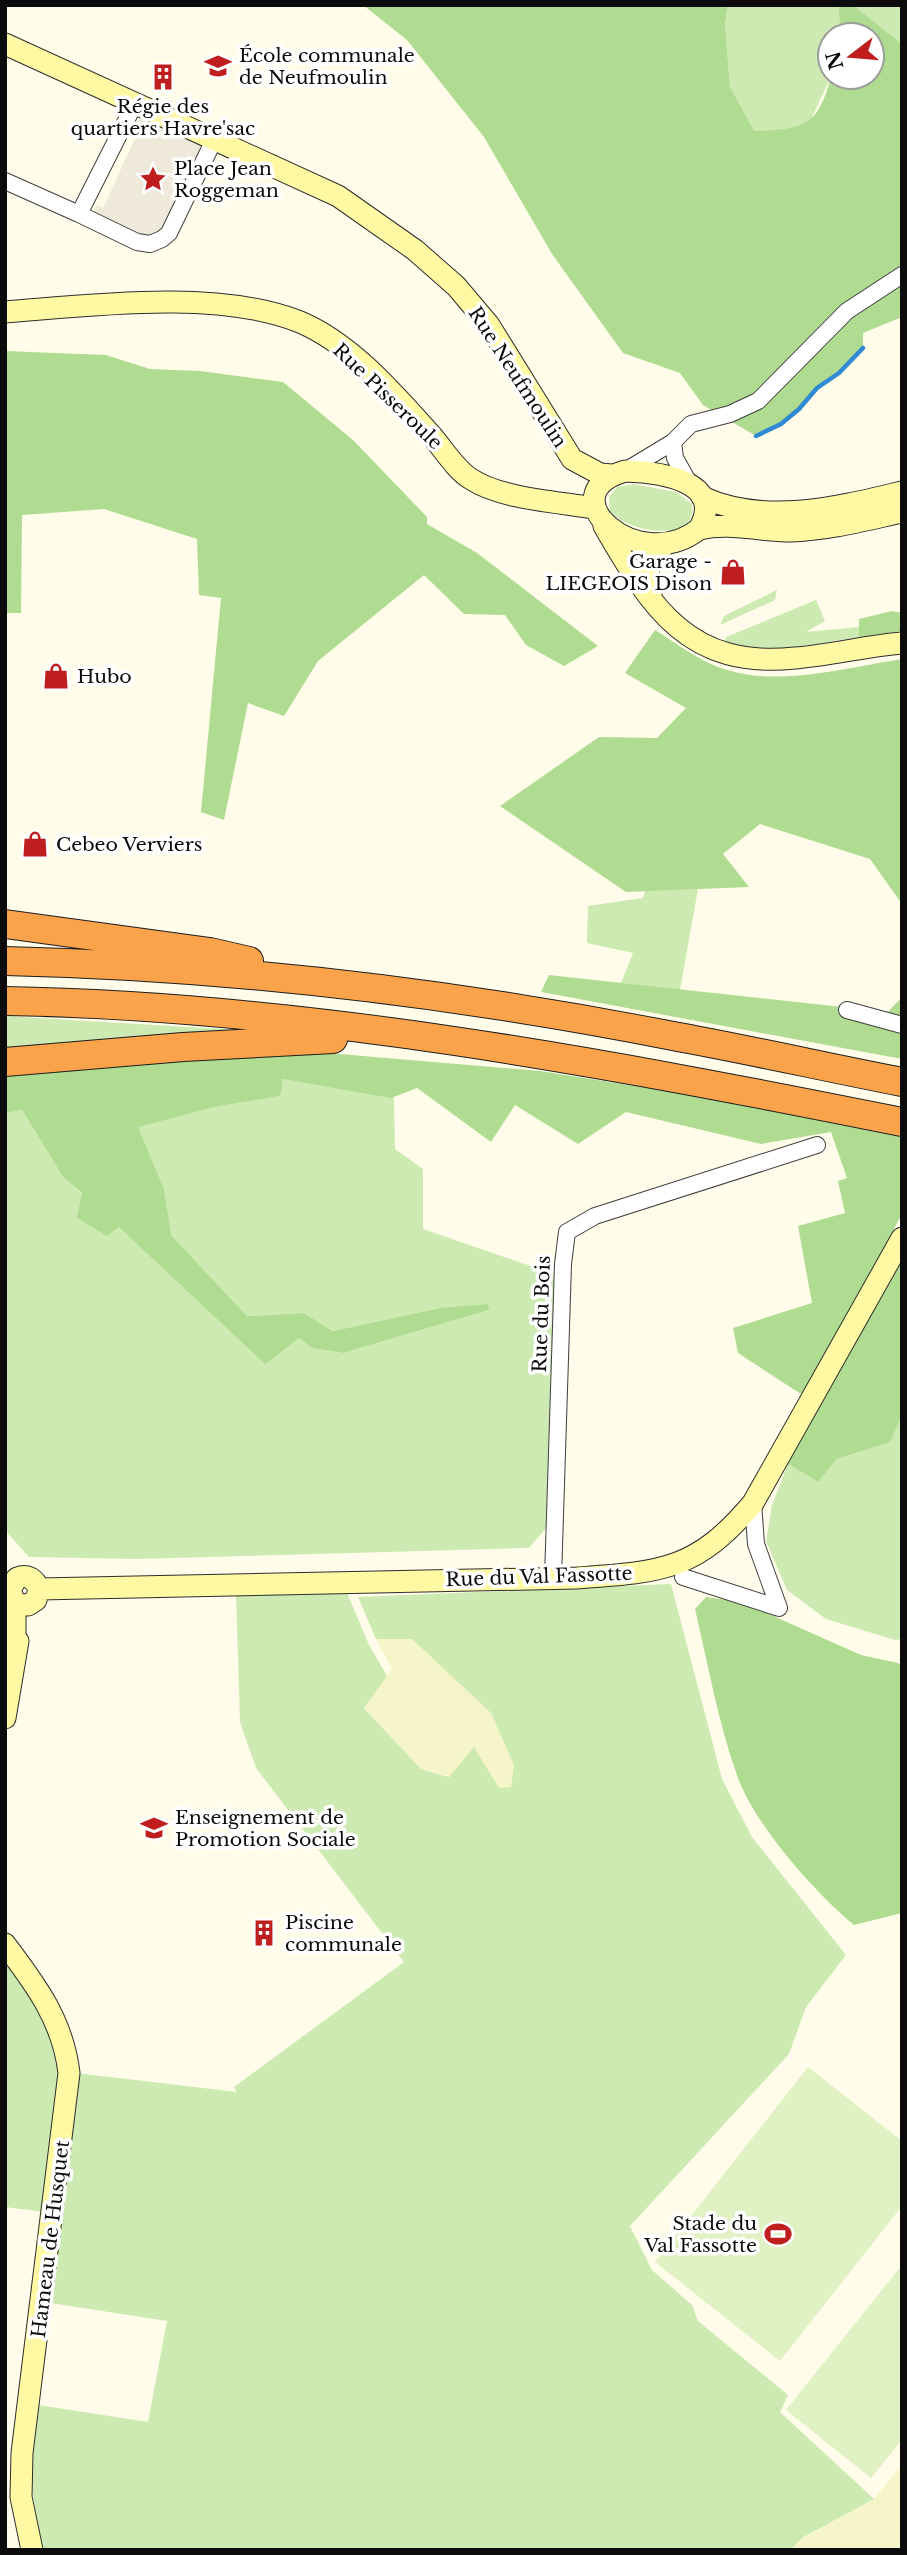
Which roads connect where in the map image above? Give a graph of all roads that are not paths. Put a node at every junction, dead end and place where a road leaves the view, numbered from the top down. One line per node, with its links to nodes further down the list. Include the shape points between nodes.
1 (5, 44): 2 (street)
2 (135, 103): 3 (street); 5 (street)
3 (214, 140): 5 (street, via 162,239 150,244 137,242); 9 (street, Rue Neufmoulin, via 338,196 415,250 456,286 489,325 572,459 589,469)
4 (5, 181): 5 (street)
5 (79, 214)
6 (902, 275): 8 (street, via 847,311 758,401 691,424)
7 (5, 312): 13 (street, Rue Pisseroule, via 116,303 241,306 301,323 356,359 468,478 486,488)
8 (673, 442): 9 (street); 10 (street, via 675,458)
9 (619, 473): 10 (street, via 660,474); 13 (street, via 599,489)
10 (696, 490): 11 (street, via 730,506 798,511); 14 (street, via 706,513)
11 (902, 492)
12 (902, 512): 14 (street, Rue Pisseroule, via 825,528 788,531 728,524)
13 (599, 517): 15 (street, Rue Pisseroule, via 629,539); 16 (street)
14 (699, 529): 15 (street, Rue Pisseroule)
15 (667, 543): 16 (street, via 656,552 647,571)
16 (652, 599): 17 (street, via 677,628 700,644 740,659 799,658)
17 (902, 643)
18 (5, 924): 20 (highway, via 210,952)
19 (5, 961): 20 (highway, via 184,970)
20 (388, 991): 26 (highway, via 672,1035)
21 (5, 1001): 24 (highway, via 176,1009)
22 (847, 1010): 23 (street)
23 (902, 1025)
24 (431, 1039): 25 (highway, via 272,1041); 27 (highway, via 652,1073)
25 (5, 1062)
26 (902, 1082)
27 (902, 1122)
28 (817, 1145): 33 (street, Rue du Bois, via 595,1216 567,1232)
29 (902, 1238): 30 (street, Rue du Val Fassotte)
30 (753, 1503): 32 (street, via 756,1544 779,1608); 33 (street, Rue du Val Fassotte, via 723,1536 680,1564 652,1572)
31 (11, 1572): 34 (street, via 30,1577)
32 (683, 1577)
33 (553, 1578): 34 (street, Rue du Val Fassotte)
34 (27, 1599): 35 (street)
35 (5, 1718)
36 (5, 1944): 37 (street, Hameau de Husquet, via 48,2003 69,2073 22,2453 22,2497)
37 (32, 2550)

